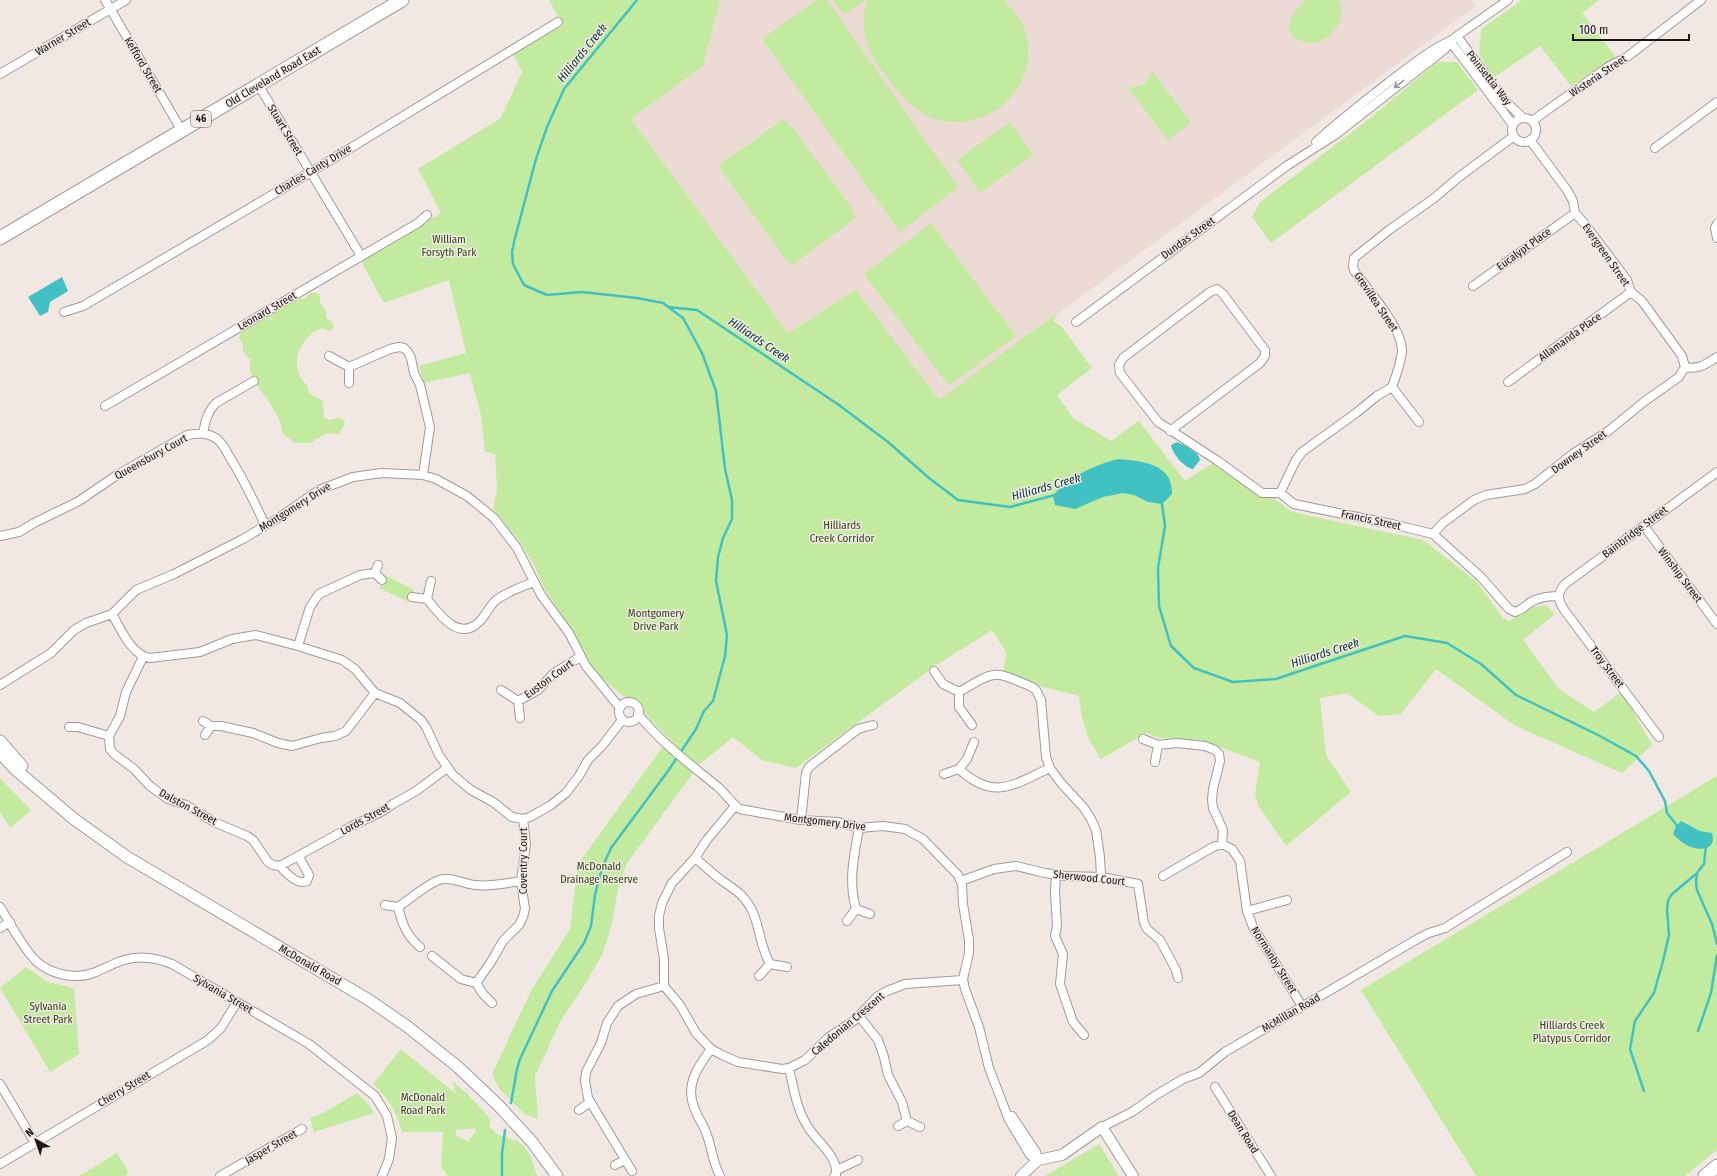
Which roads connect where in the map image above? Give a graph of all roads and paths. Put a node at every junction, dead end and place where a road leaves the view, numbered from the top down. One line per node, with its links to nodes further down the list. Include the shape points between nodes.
1 (105, 0): 6 (street, Kefford Street)
2 (126, 0): 6 (street, Warner Street)
3 (402, 0): 10 (main road, Old Cleveland Road East / 46)
4 (1508, 0): 8 (street, Dundas Street)
5 (1701, 0): 13 (street, Wisteria Street, via 1627,57 1608,67)
6 (110, 9): 9 (street, Warner Street); 15 (street, Kefford Street)
7 (558, 22): 19 (street, Charles Canty Drive)
8 (1453, 39): 12 (street, Poinsettia Way, via 1503,99); 14 (street, Poinsettia Way); 29 (street, Dundas Street, via 1445,49 1335,135 1302,155)
9 (0, 74)
10 (259, 86): 15 (main road, Old Cleveland Road East / 46); 19 (street, Stuart Street)
11 (1717, 102): 18 (street)
12 (1523, 118): 13 (street); 14 (street, via 1517,120)
13 (1532, 122): 17 (street, via 1536,129)
14 (1513, 126): 16 (street)
15 (182, 131): 23 (main road, Old Cleveland Road East / 46)
16 (1514, 136): 17 (street, via 1522,142); 37 (street, Grevillea Street, via 1354,258 1355,272 1393,324 1401,343 1400,360)
17 (1530, 140): 20 (street, Evergreen Street, via 1567,190)
18 (1655, 148)
19 (311, 172): 25 (street, Stuart Street); 28 (street, Charles Canty Drive, via 83,306)
20 (1575, 213): 26 (street, Eucalypt Place); 27 (street, Evergreen Street, via 1627,280)
21 (427, 215): 25 (street, Leonard Street, via 418,223)
22 (1717, 224): 24 (street)
23 (0, 238)
24 (1717, 238)
25 (361, 256): 38 (street, Leonard Street)
26 (1473, 286)
27 (1631, 292): 33 (street, Evergreen Street, via 1642,301 1682,356); 35 (street, Allamanda Place)
28 (64, 312)
29 (1076, 322)
30 (329, 356): 32 (street)
31 (1717, 357): 33 (street, via 1702,367)
32 (348, 367): 36 (street); 43 (street, via 390,349 399,347 408,352 420,385 430,427)
33 (1685, 367): 47 (street, Downey Street, via 1678,377 1535,484 1525,489 1486,495 1474,500 1443,523)
34 (254, 381): 41 (street, via 211,408 207,414)
35 (1508, 382)
36 (349, 383)
37 (1392, 387): 39 (street); 44 (street, via 1302,452)
38 (105, 406)
39 (1419, 422)
40 (1170, 431): 40 (street, via 1260,363 1265,356 1265,350 1223,294 1217,290 1210,292 1123,358 1119,365 1120,373 1158,422); 44 (street, via 1262,493)
41 (203, 434): 45 (street, Queensbury Court, via 216,438 221,443 244,479); 48 (street, Queensbury Court, via 187,435 117,475 79,501 19,532)
42 (1717, 472): 46 (street, Bainbridge Street)
43 (423, 475): 45 (street, Montgomery Drive, via 382,473 341,480 319,490); 53 (street, Montgomery Drive, via 458,490 489,513 510,537)
44 (1280, 493): 47 (street, Francis Street, via 1294,504)
45 (265, 525): 57 (street, Montgomery Drive, via 244,539 136,590)
46 (1644, 526): 54 (street, Bainbridge Street, via 1565,584 1560,589); 58 (street, Winship Street)
47 (1434, 534): 54 (street, Francis Street, via 1466,562 1514,612 1541,597)
48 (0, 536)
49 (378, 565): 50 (street)
50 (375, 573): 51 (street); 59 (street, via 360,575 319,594 310,607)
51 (382, 580)
52 (431, 581): 56 (street)
53 (534, 582): 56 (street, via 503,596 480,621 465,629 450,625); 61 (street, Montgomery Drive, via 570,633)
54 (1559, 596): 83 (street, Troy Street, via 1565,611)
55 (412, 597): 56 (street)
56 (427, 599)
57 (112, 614): 60 (street, via 134,649); 63 (street, Montgomery Drive, via 74,630 51,653)
58 (1717, 624)
59 (298, 646): 60 (street, via 267,637 247,636 195,653); 68 (street, via 342,660 355,669)
60 (143, 657): 82 (street, via 126,692 120,716)
61 (580, 657): 69 (street, Euston Court, via 554,673 538,690); 70 (street, Montgomery Drive)
62 (934, 671): 67 (street, via 943,684)
63 (19, 673): 64 (street, Montgomery Drive); 65 (street, Montgomery Drive)
64 (0, 678)
65 (0, 685)
66 (500, 690): 69 (street, Euston Court)
67 (959, 692): 77 (street, via 959,707); 91 (street, via 994,674 1001,674 1036,690 1041,700 1046,757)
68 (374, 693): 78 (street, via 346,731 300,744 285,745 253,733); 90 (street, via 400,703 421,720)
69 (518, 701): 72 (street, Euston Court)
70 (622, 706): 71 (street, via 629,702 636,706); 73 (street)
71 (638, 714): 75 (street); 80 (street, Montgomery Drive)
72 (520, 718)
73 (622, 720): 75 (street); 96 (street, via 588,760 566,793 551,805)
74 (203, 721): 78 (street)
75 (632, 722): 80 (street, Montgomery Drive)
76 (873, 725): 97 (street, via 858,729 810,767 806,773)
77 (972, 725)
78 (212, 726): 81 (street)
79 (69, 727): 82 (street)
80 (650, 729): 95 (street, Montgomery Drive, via 722,791)
81 (205, 735)
82 (109, 736): 103 (street, Dalston Street, via 110,749 114,754 150,786 168,799 186,805 214,822 247,836 253,840 268,862)
83 (1658, 737)
84 (1142, 739): 87 (street)
85 (0, 741): 94 (main road, McDonald Road, via 21,764)
86 (974, 742): 92 (street, via 967,759)
87 (1158, 745): 89 (street); 99 (street, via 1188,743 1205,746 1219,754 1220,761 1212,800 1223,830)
88 (0, 753): 94 (main road, McDonald Road)
89 (1155, 762)
90 (447, 768): 96 (street, via 471,790 493,802 512,817); 101 (street, Lords Street, via 382,812)
91 (1050, 768): 92 (street, via 1020,783 1002,788 980,784); 106 (street, via 1091,819 1099,843)
92 (959, 769): 93 (street)
93 (944, 774)
94 (36, 786): 155 (main road, McDonald Road, via 74,818 128,857 402,1022 458,1067 498,1106 521,1129)
95 (735, 806): 97 (street, Montgomery Drive, via 754,813); 102 (street)
96 (523, 819): 107 (street, Coventry Court, via 526,844)
97 (801, 820): 98 (street, Montgomery Drive, via 838,822)
98 (859, 828): 108 (street, Montgomery Drive, via 883,826 914,833 930,845); 113 (street, via 851,880)
99 (1222, 844): 105 (street); 114 (street, Normanby Street, via 1232,849 1240,861)
100 (1567, 852): 130 (street, McMillan Road, via 1445,928 1429,933)
101 (299, 857): 103 (street, Lords Street); 103 (street, Dalston Street, via 309,875 304,883 284,872)
102 (695, 858): 121 (street, via 745,898 754,914 762,947); 127 (street, via 672,883 662,903 659,928 664,959)
103 (280, 866)
104 (1056, 875): 106 (street, Sherwood Court); 108 (street, Sherwood Court, via 1026,868 1005,867); 132 (street, via 1055,936 1063,954 1060,984 1073,1022)
105 (1164, 876)
106 (1101, 877): 124 (street, Sherwood Court, via 1138,884 1146,929 1160,940)
107 (521, 881): 112 (street, via 475,885 456,880 438,880); 126 (street, Coventry Court, via 525,909 523,917 519,925 503,941)
108 (961, 881): 125 (street, via 969,953)
109 (1288, 900): 114 (street)
110 (385, 905): 112 (street)
111 (0, 907): 117 (street, Sylvania Street)
112 (398, 908): 119 (street, via 410,942)
113 (856, 908): 115 (street); 116 (street)
114 (1247, 911): 130 (street, Normanby Street, via 1258,937)
115 (870, 914)
116 (847, 921)
117 (10, 922): 118 (street); 128 (street, Sylvania Street, via 35,960 55,972 81,976 126,959 157,958)
118 (0, 928)
119 (420, 947)
120 (432, 956): 126 (street, via 461,979)
121 (770, 964): 122 (street); 123 (street)
122 (787, 968)
123 (759, 976)
124 (1178, 978)
125 (963, 980): 131 (street, Caledonian Crescent, via 895,986 878,996); 147 (street, via 999,1096)
126 (476, 983): 129 (street)
127 (664, 986): 133 (street, via 680,1005 696,1033); 137 (street, via 636,994 622,1003 612,1014 586,1072 586,1089)
128 (237, 1002): 144 (street, Cherry Street, via 220,1028 208,1040); 154 (street, Sylvania Street, via 309,1044 375,1096 387,1116 392,1138 389,1159)
129 (492, 1003)
130 (1302, 1006): 142 (street, McMillan Road, via 1225,1052 1199,1073 1156,1094 1132,1112)
131 (859, 1016): 134 (street, Caledonian Crescent, via 829,1037 805,1060); 139 (street, via 878,1040 888,1075 902,1102)
132 (1084, 1035)
133 (711, 1049): 134 (street, via 738,1062); 156 (street, via 696,1070 691,1093 694,1108 707,1134)
134 (789, 1068): 152 (street, via 804,1121 828,1152)
135 (0, 1084): 144 (street)
136 (1215, 1087): 159 (street, Dean Road)
137 (590, 1102): 138 (street); 145 (street)
138 (579, 1110)
139 (907, 1121): 140 (street); 141 (street)
140 (898, 1126)
141 (920, 1127)
142 (1102, 1127): 147 (street, McMillan Road, via 1062,1155); 158 (street)
143 (302, 1129): 153 (street, Jasper Street)
144 (35, 1143): 148 (street, Cherry Street)
145 (625, 1160): 149 (street); 151 (street)
146 (858, 1160): 152 (street)
147 (1038, 1160): 157 (street)
148 (0, 1164)
149 (615, 1165)
150 (1717, 1166): 160 (main road)
151 (632, 1171)
152 (835, 1173)
153 (220, 1176)
154 (382, 1176)
155 (557, 1176)
156 (720, 1176)
157 (1021, 1176)
158 (1133, 1176)
159 (1271, 1176)
160 (1705, 1176)

